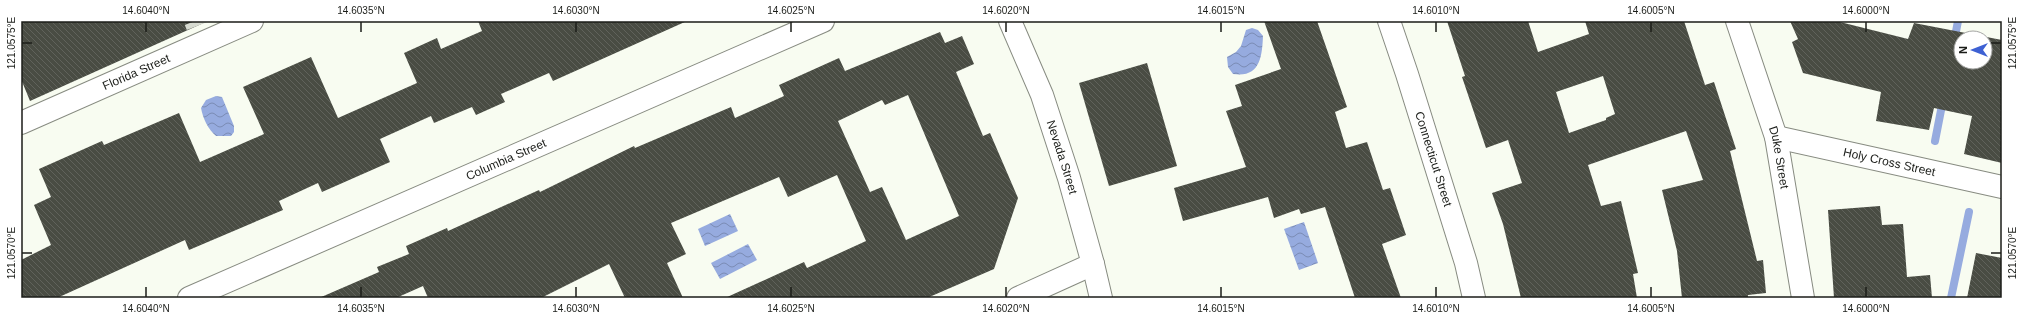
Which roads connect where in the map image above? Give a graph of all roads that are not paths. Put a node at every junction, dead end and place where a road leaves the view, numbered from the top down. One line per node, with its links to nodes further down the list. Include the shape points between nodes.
1 (252, 21): 6 (street, Florida Street, via 201,34)
2 (823, 21): 10 (street, Columbia Street)
3 (1010, 21): 9 (street, Nevada Street, via 1042,95)
4 (1389, 21): 13 (street, Connecticut Street, via 1464,255)
5 (1737, 21): 7 (street, Duke Street)
6 (21, 123)
7 (1776, 137): 8 (street, Holy Cross Street); 14 (street, Duke Street)
8 (2002, 188)
9 (1093, 264): 11 (street); 12 (street, Nevada Street)
10 (189, 298)
11 (1018, 298)
12 (1101, 298)
13 (1474, 298)
14 (1803, 298)

